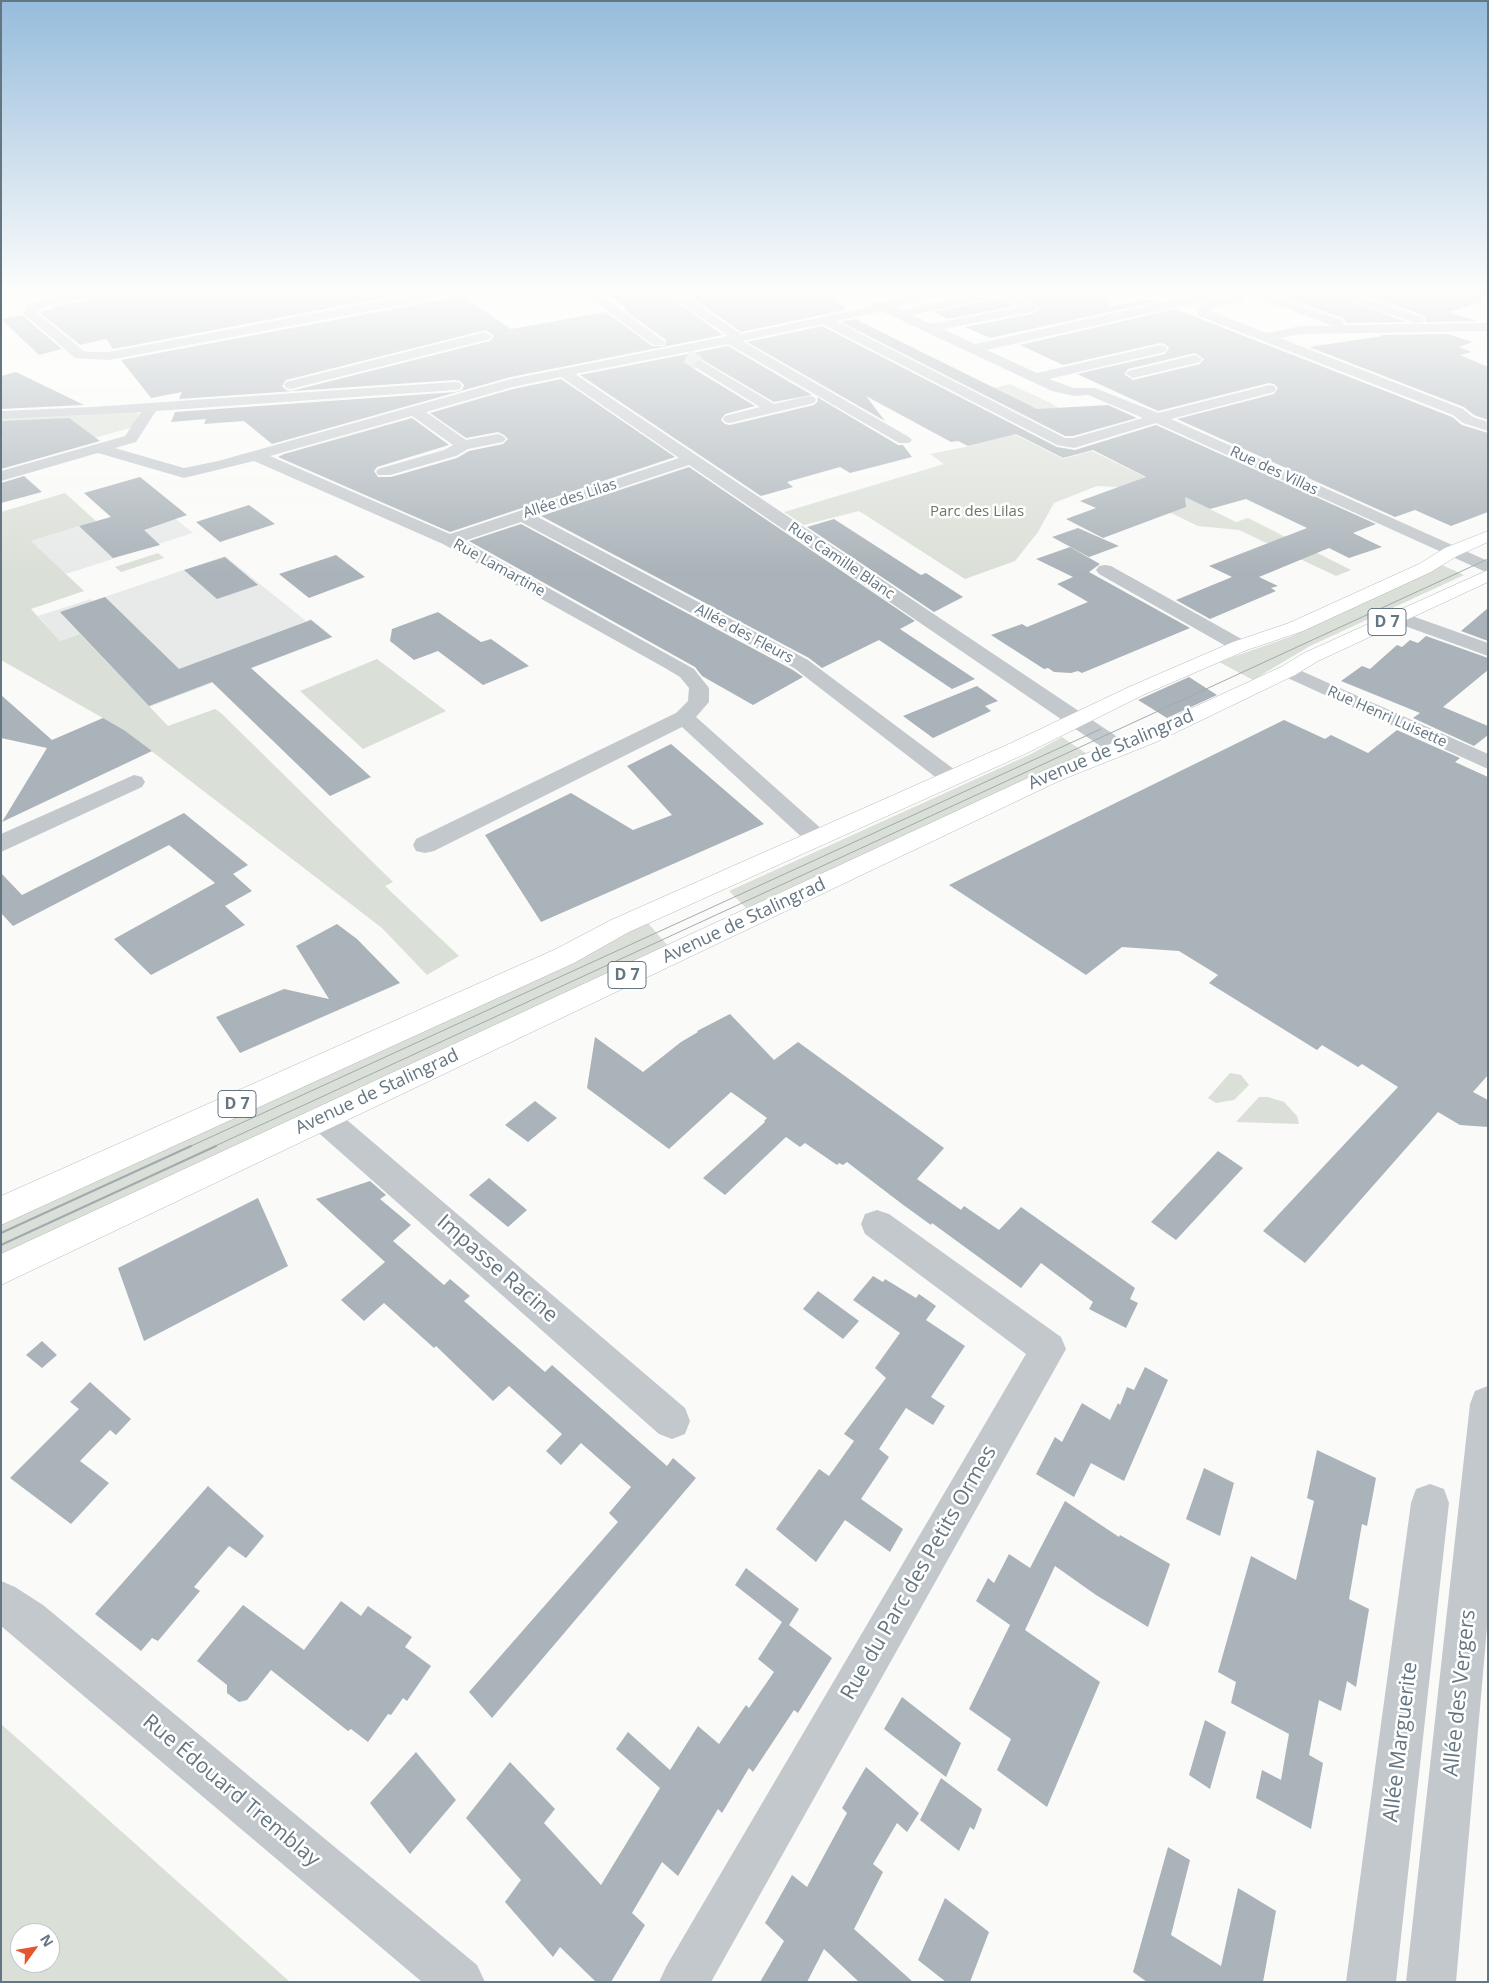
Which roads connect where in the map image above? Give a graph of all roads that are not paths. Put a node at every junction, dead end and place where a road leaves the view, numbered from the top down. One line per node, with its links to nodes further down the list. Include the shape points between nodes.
1 (281, 388): 12 (street)
2 (441, 388): 12 (street)
3 (492, 388): 15 (street)
4 (585, 388): 25 (street, Rue Camille Blanc)
5 (738, 388): 14 (street)
6 (816, 388): 21 (street)
7 (955, 388): 18 (street, via 1062,442 1074,443)
8 (1056, 388): 18 (street, Rue des Villas, via 1089,390)
9 (1396, 388): 19 (street)
10 (1269, 389): 18 (street)
11 (809, 400): 14 (street)
12 (224, 402): 13 (street)
13 (151, 407): 16 (street); 23 (street, via 131,440)
14 (772, 409): 17 (street)
15 (414, 410): 22 (street); 24 (street)
16 (1, 415)
17 (730, 419)
18 (1159, 419): 31 (street, Rue des Villas)
19 (1488, 427)
20 (498, 439): 22 (street)
21 (904, 440)
22 (463, 445): 26 (street, via 450,453)
23 (101, 449): 24 (street, via 184,473); 27 (street)
24 (254, 455): 30 (street, Rue Lamartine)
25 (692, 459): 28 (street, Allée des Lilas); 40 (street, Rue Camille Blanc)
26 (384, 472)
27 (1, 476)
28 (521, 515): 30 (street, Allée des Lilas); 43 (street, Allée des Fleurs, via 801,664)
29 (1488, 536): 31 (main road, D 7)
30 (449, 540): 39 (street, Rue Lamartine, via 686,673 699,688 700,695 695,708)
31 (1451, 552): 32 (street, Rue des Villas); 36 (main road, D 7, via 1425,568 1296,627)
32 (1488, 568)
33 (1105, 570): 36 (street)
34 (1488, 575): 35 (main road, Avenue de Stalingrad / D 7)
35 (1398, 616): 37 (street); 38 (main road, Avenue de Stalingrad / D 7, via 1311,657)
36 (1240, 646): 40 (main road, D 7)
37 (1488, 650)
38 (1288, 672): 41 (main road, Avenue de Stalingrad / D 7); 42 (street, Rue Henri Luisette)
39 (684, 718): 45 (street); 47 (street, Rue Lamartine)
40 (1075, 720): 41 (street, Rue Camille Blanc); 43 (main road, D 7)
41 (1120, 749): 48 (main road, Avenue de Stalingrad / D 7, via 1053,775)
42 (1488, 762)
43 (951, 778): 45 (main road, D 7)
44 (134, 782): 46 (street)
45 (816, 837): 49 (main road, D 7, via 678,899 549,963)
46 (1, 844)
47 (425, 845)
48 (323, 1118): 51 (main road, Avenue de Stalingrad / D 7); 53 (street, Impasse Racine)
49 (1, 1211)
50 (876, 1224): 57 (street, Rue du Parc des Petits Ormes, via 1048,1349)
51 (1, 1270)
52 (1488, 1404): 59 (street, Allée des Vergers)
53 (672, 1421)
54 (1430, 1503): 58 (street, Allée Marguerite)
55 (1, 1601): 56 (street, Rue Édouard Tremblay, via 28,1620)
56 (460, 1982)
57 (684, 1982)
58 (1371, 1982)
59 (1431, 1982)

